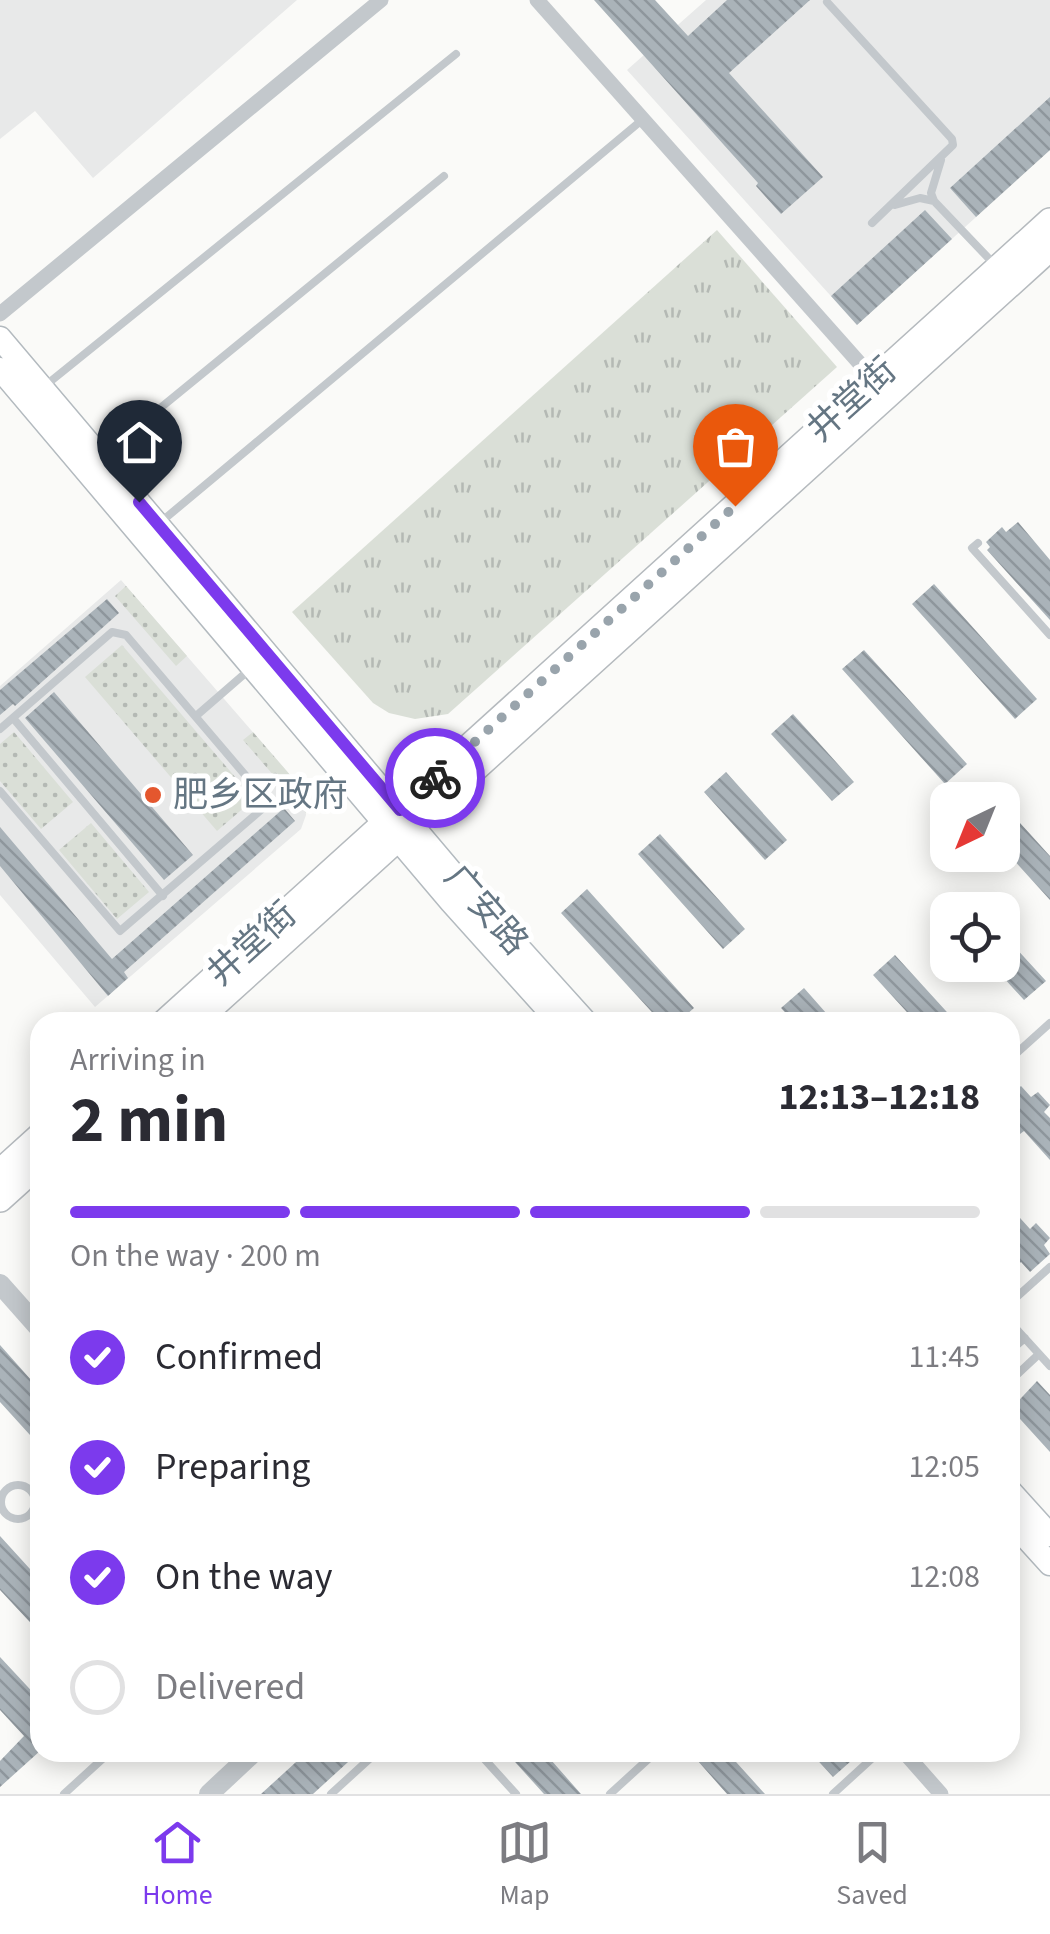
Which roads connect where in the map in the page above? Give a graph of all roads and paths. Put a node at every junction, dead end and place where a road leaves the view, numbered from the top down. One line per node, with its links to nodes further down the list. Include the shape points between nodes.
1 (381, 0): 14 (street)
2 (537, 0): 5 (street)
3 (827, 2): 6 (lane, via 952,139)
4 (456, 54): 17 (lane)
5 (643, 119): 18 (street); 20 (lane)
6 (942, 158): 8 (lane); 9 (lane)
7 (444, 176): 19 (lane)
8 (934, 201): 9 (lane, via 920,198); 13 (lane)
9 (888, 208): 10 (lane)
10 (872, 222)
11 (1050, 222): 13 (main road, 井堂街)
12 (1050, 248): 18 (main road, 井堂街)
13 (998, 268): 18 (main road, 井堂街)
14 (0, 314)
15 (0, 338): 17 (main road, 广安路)
16 (0, 369): 23 (main road, 广安路)
17 (42, 388): 19 (main road, 广安路)
18 (881, 388): 28 (main road, 井堂街)
19 (101, 456): 20 (main road, 广安路)
20 (158, 524): 28 (main road, 广安路)
21 (978, 543): 22 (lane, via 972,548)
22 (1050, 635)
23 (254, 666): 24 (lane); 28 (main road, 广安路)
24 (196, 716): 25 (lane, via 126,636 112,632); 29 (lane, via 269,803)
25 (14, 718): 26 (lane); 29 (lane)
26 (0, 729)
27 (0, 791): 29 (lane, via 115,929 127,927)
28 (399, 824): 30 (main road, 井堂街); 31 (main road, 井堂街); 32 (main road, 广安路); 33 (main road, 广安路)
29 (164, 896)
30 (178, 1012)
31 (205, 1012)
32 (551, 1012)
33 (577, 1012)
34 (1050, 1023): 35 (lane)
35 (1020, 1050)
36 (30, 1145): 38 (main road)
37 (30, 1171): 39 (main road)
38 (0, 1172)
39 (0, 1199)
40 (1050, 1267): 42 (lane)
41 (0, 1284): 43 (street)
42 (1020, 1294)
43 (30, 1318)
44 (1020, 1333): 45 (lane)
45 (1025, 1338): 46 (lane); 47 (lane)
46 (1020, 1342)
47 (1039, 1354): 48 (lane); 49 (lane)
48 (1050, 1366)
49 (1020, 1372)
50 (30, 1490): 53 (lane, via 19,1484 7,1489)
51 (1020, 1501): 55 (main road)
52 (30, 1514): 53 (lane)
53 (3, 1516)
54 (1020, 1531): 56 (main road)
55 (1050, 1535)
56 (1050, 1564)
57 (99, 1762): 64 (lane)
58 (243, 1762): 65 (street)
59 (366, 1762): 66 (lane)
60 (487, 1762): 67 (lane)
61 (645, 1762): 68 (lane)
62 (867, 1762): 69 (lane)
63 (913, 1762): 70 (street)
64 (64, 1794)
65 (209, 1794)
66 (331, 1794)
67 (516, 1794)
68 (610, 1794)
69 (833, 1794)
70 (941, 1794)

